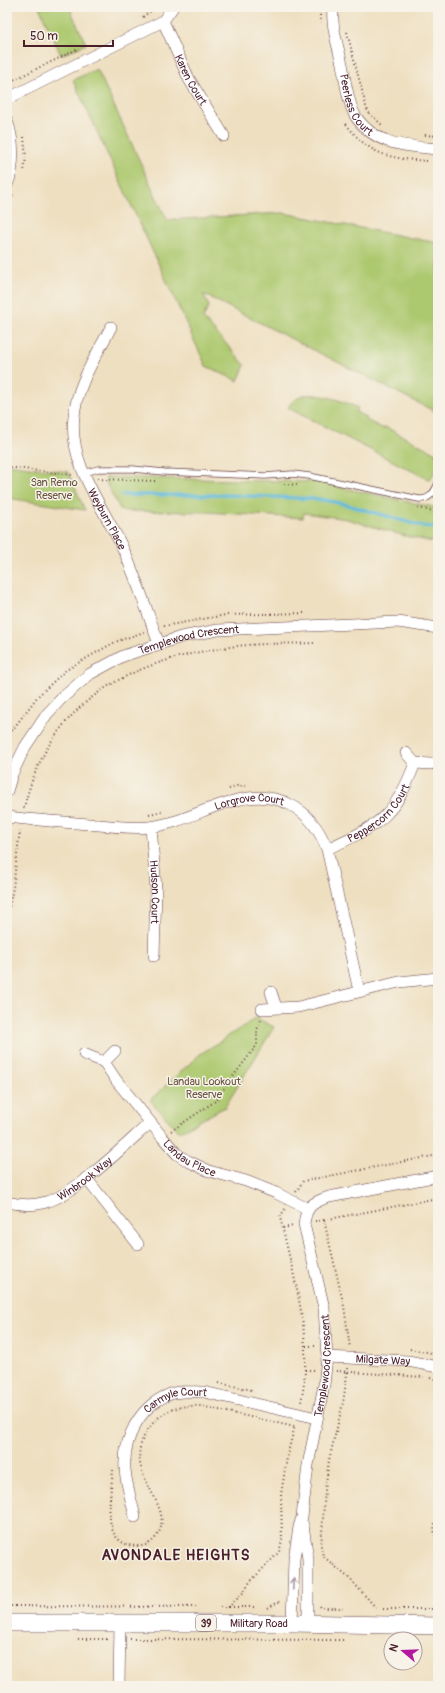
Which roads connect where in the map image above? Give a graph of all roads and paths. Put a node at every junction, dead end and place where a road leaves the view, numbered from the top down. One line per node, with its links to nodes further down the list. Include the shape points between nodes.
1 (156, 7): 4 (path)
2 (173, 7): 5 (street)
3 (333, 7): 15 (street, Peerless Court, via 335,31 349,98 356,116 368,130 385,141)
4 (139, 20)
5 (163, 22): 9 (street); 13 (street, Karen Court, via 189,79)
6 (346, 29): 11 (path, via 368,112)
7 (84, 47): 8 (path)
8 (7, 83)
9 (7, 99)
10 (7, 121): 16 (street, via 13,154)
11 (386, 128)
12 (418, 135): 14 (path)
13 (224, 136)
14 (438, 136)
15 (438, 149)
16 (7, 185)
17 (111, 327): 19 (street, Weyburn Place, via 83,384 74,415 75,444)
18 (7, 466): 19 (path)
19 (85, 475): 20 (path); 21 (lane, via 98,470 133,469 265,476 293,474 419,500 430,496); 28 (street, Weyburn Place, via 126,554)
20 (158, 481)
21 (438, 483)
22 (278, 484): 23 (path)
23 (302, 484)
24 (411, 507): 25 (path)
25 (438, 512)
26 (438, 628): 28 (street, Templewood Crescent, via 398,622 248,628 199,633)
27 (316, 643): 36 (path, via 238,646 204,651 151,664 117,680 86,701 68,719 51,742 39,764)
28 (159, 644): 30 (street, Templewood Crescent, via 123,656 90,674 47,714)
29 (406, 753): 31 (street)
30 (12, 760): 34 (street, Templewood Crescent)
31 (415, 763): 32 (street); 43 (street, Peppercorn Court, via 404,790 388,813 365,831)
32 (431, 764)
33 (250, 786): 35 (path, via 237,786)
34 (7, 791)
35 (222, 792)
36 (24, 806): 37 (path); 41 (path)
37 (31, 807)
38 (165, 811): 39 (path)
39 (144, 815)
40 (7, 817): 41 (street, Lorgrove Court)
41 (21, 818): 42 (street, Lorgrove Court); 44 (path, via 14,888)
42 (151, 827): 43 (street, Lorgrove Court, via 186,819 232,801 272,799 292,805 307,816 318,829); 45 (street, Hudson Court, via 156,889)
43 (327, 849): 47 (street, Lorgrove Court)
44 (7, 918)
45 (154, 956)
46 (438, 978): 47 (street, via 399,982)
47 (359, 991): 49 (street, via 298,1007)
48 (271, 992): 49 (street)
49 (276, 1007): 50 (street)
50 (262, 1009): 55 (path, via 263,1016 257,1030 257,1046 217,1100)
51 (115, 1051): 53 (street)
52 (84, 1054): 53 (street)
53 (104, 1062): 54 (street, Landau Place)
54 (150, 1123): 55 (street, Landau Place); 58 (street, Winbrook Way)
55 (163, 1138): 60 (street, Landau Place, via 178,1154 197,1166 262,1187)
56 (438, 1155): 60 (path, via 303,1181)
57 (438, 1176): 62 (street, via 329,1197 316,1201)
58 (86, 1178): 61 (street, Winbrook Way, via 58,1198 46,1202 22,1205); 66 (street)
59 (438, 1198): 63 (path)
60 (291, 1200): 62 (street, Landau Place); 65 (path, via 280,1217)
61 (7, 1202)
62 (308, 1209): 64 (street, Templewood Crescent)
63 (324, 1220): 64 (path); 68 (path, via 344,1306)
64 (304, 1224): 65 (path); 67 (street, Templewood Crescent, via 324,1308)
65 (283, 1228): 70 (path, via 303,1321)
66 (138, 1244)
67 (327, 1357): 68 (street, Milgate Way); 71 (street, Templewood Crescent)
68 (349, 1358): 69 (street, Milgate Way, via 408,1361); 72 (path)
69 (438, 1366)
70 (305, 1370): 71 (path); 76 (path)
71 (325, 1371): 72 (path); 77 (street, Templewood Crescent)
72 (348, 1372): 73 (path, via 398,1374); 87 (path, via 329,1460 321,1547 323,1556 351,1580)
73 (438, 1380)
74 (213, 1382): 75 (path)
75 (257, 1392)
76 (298, 1414): 77 (street, Carmyle Court); 78 (path); 82 (street, Carmyle Court, via 204,1392 169,1394 155,1402 135,1424 125,1455 125,1471)
77 (317, 1418): 80 (street, Templewood Crescent)
78 (295, 1427): 79 (path, via 201,1406 187,1405 160,1416 145,1434 139,1456 161,1522 155,1538 141,1546 122,1542 115,1537 111,1527); 90 (path, via 281,1494 282,1541 279,1552 229,1607 217,1608)
79 (113, 1470)
80 (302, 1516): 88 (street, Templewood Crescent, via 308,1559); 88 (street, Templewood Crescent, one-way to 80, via 294,1558)
81 (438, 1516): 83 (path, via 434,1528)
82 (135, 1517)
83 (438, 1542)
84 (7, 1606): 85 (path)
85 (201, 1607)
86 (438, 1609): 87 (path)
87 (383, 1617): 88 (main road, Military Road / 39); 91 (main road, Military Road / 39)
88 (300, 1623): 90 (main road, Military Road / 39)
89 (7, 1624): 92 (main road, Military Road / 39)
90 (217, 1624): 92 (main road, Military Road / 39)
91 (438, 1626)
92 (120, 1631): 93 (path); 94 (path); 95 (street)
93 (77, 1639)
94 (352, 1640)
95 (119, 1686)

